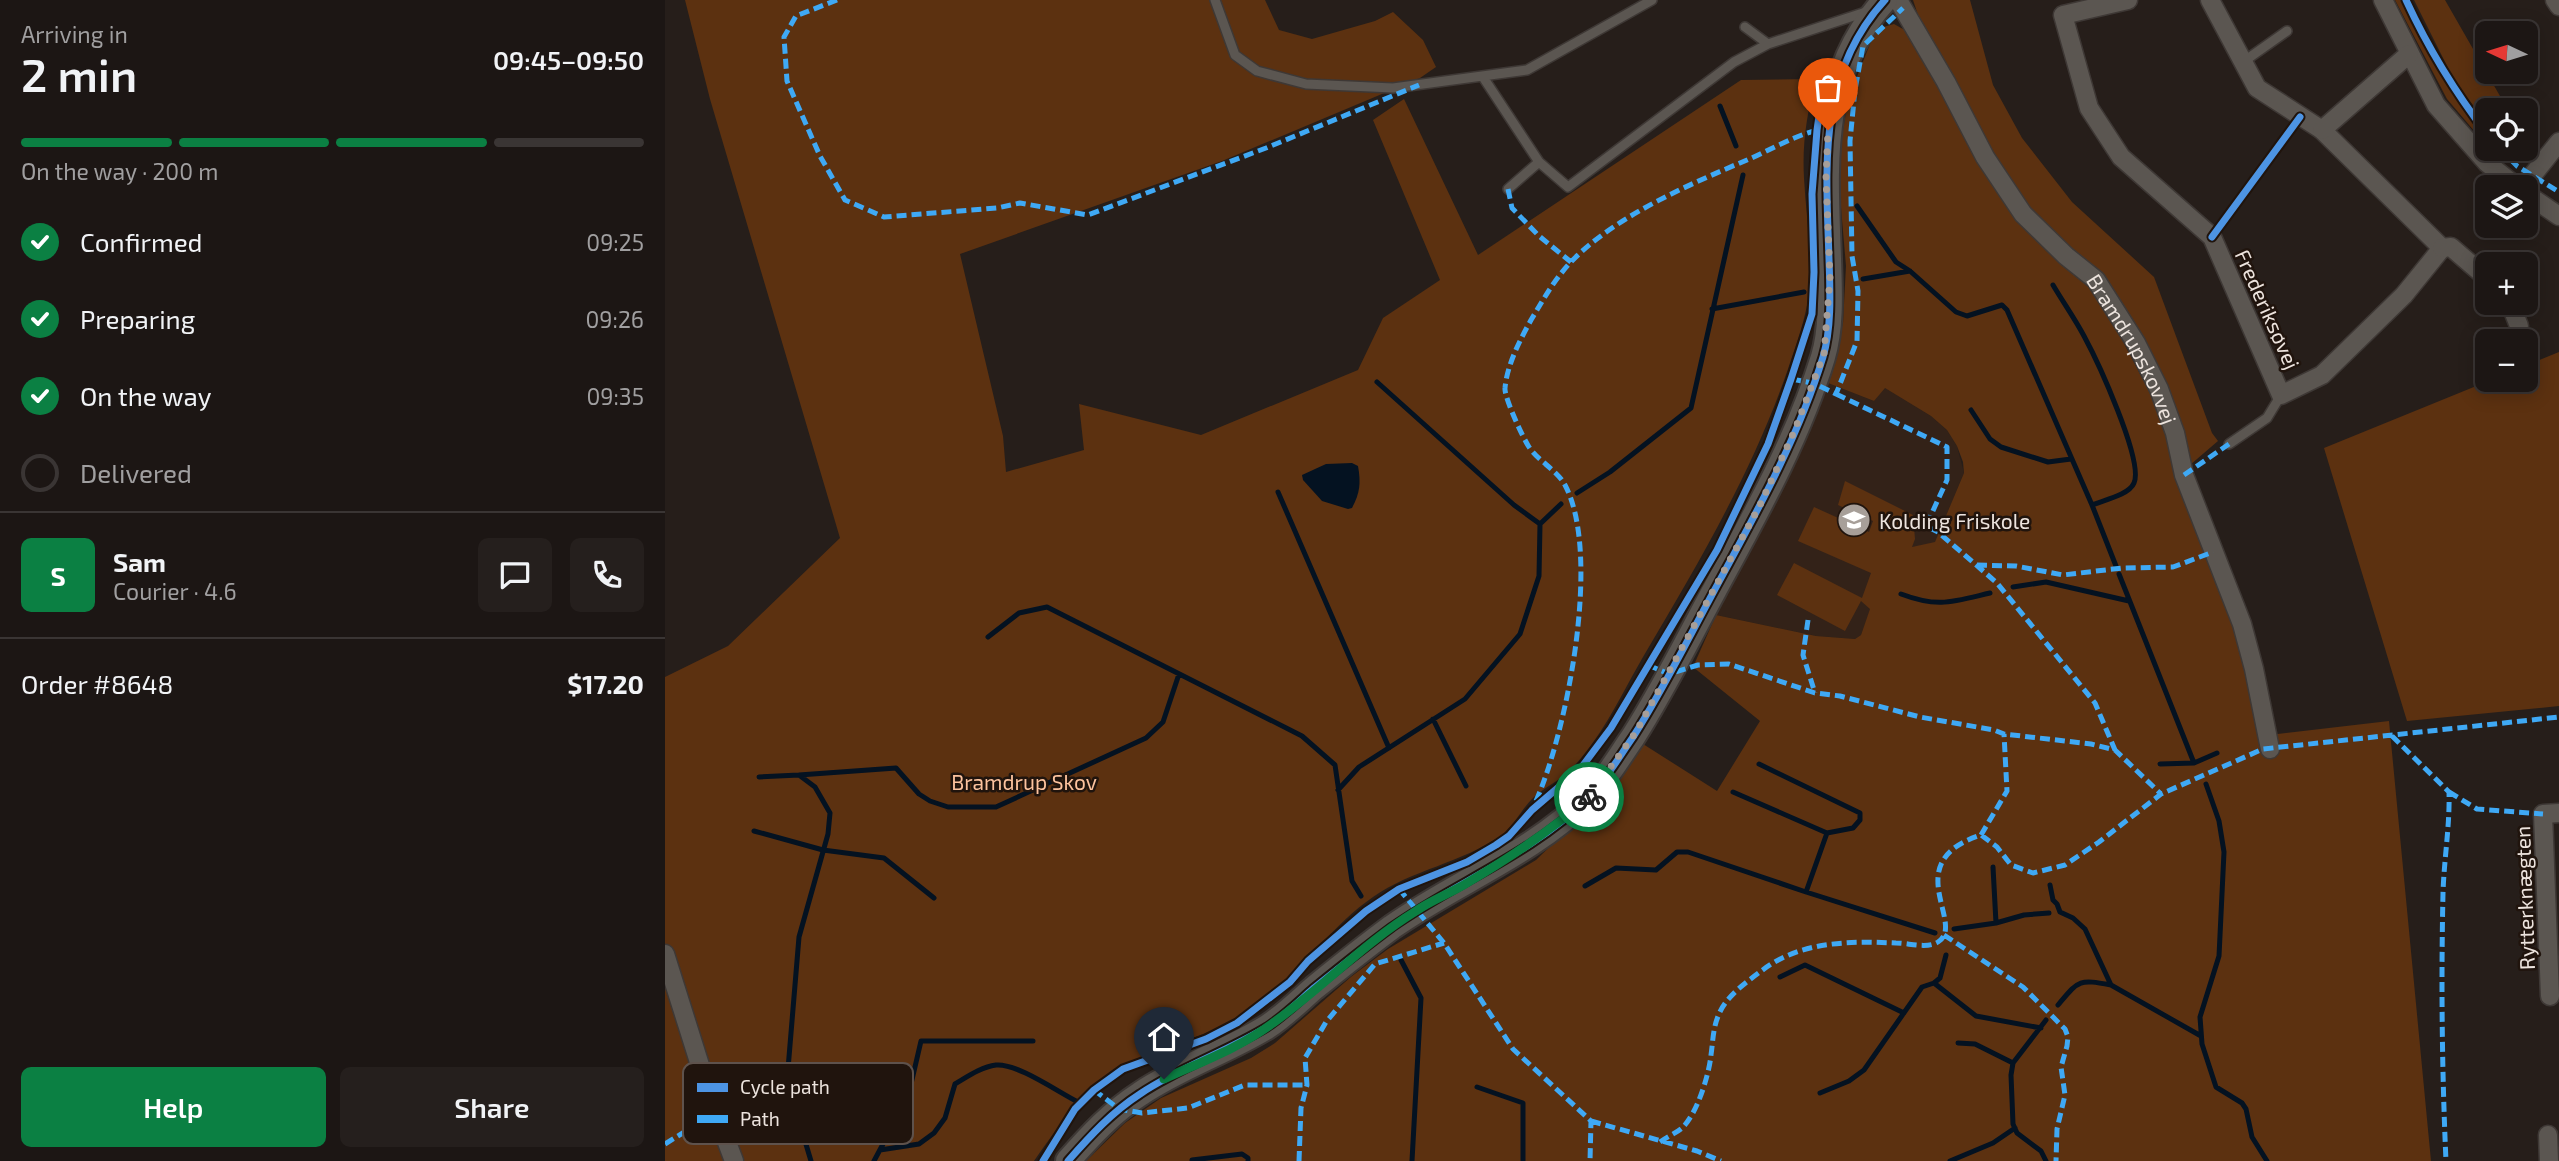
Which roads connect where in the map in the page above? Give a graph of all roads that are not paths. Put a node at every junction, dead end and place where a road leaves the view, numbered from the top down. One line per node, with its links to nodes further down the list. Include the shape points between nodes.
1 (1215, 0): 14 (lane, via 1235,55 1257,71 1281,79 1392,88)
2 (1652, 0): 14 (lane, via 1527,70)
3 (2128, 0): 27 (street, Frederiksøvej, via 2063,15 2089,108 2121,157 2212,237)
4 (2210, 0): 13 (street)
5 (2382, 0): 12 (street)
6 (2556, 0): 8 (street)
7 (1887, 3): 11 (lane); 29 (street, Bramdrupskovvej, via 1946,82 1985,157 2023,214 2096,280 2142,355 2171,422 2185,475 2242,624); 37 (street, via 1860,32 1847,58 1828,130 1830,278 1824,354 1760,505 1669,674 1607,775 1589,797 1532,843 1416,910 1273,1023 1139,1094)
8 (2559, 6)
9 (1745, 27): 11 (lane)
10 (2287, 32): 13 (lane)
11 (1768, 44): 17 (lane, via 1734,62 1568,187)
12 (2409, 54): 15 (street); 18 (street, via 2436,105)
13 (2243, 62): 15 (street, via 2257,88)
14 (1483, 77): 17 (lane)
15 (2322, 130): 23 (street)
16 (2559, 142): 19 (street)
17 (1539, 162): 20 (lane)
18 (2502, 175)
19 (2533, 175)
20 (1508, 189)
21 (2538, 202): 22 (street)
22 (2559, 216)
23 (2442, 248): 24 (street, via 2451,247); 27 (street, Frederiksøvej, via 2404,295 2322,375)
24 (2475, 268)
25 (2515, 315): 26 (street)
26 (2519, 326)
27 (2281, 395): 28 (lane, via 2267,418)
28 (2229, 444)
29 (2270, 749)
30 (2559, 813): 32 (street, Rytterknægten, via 2543,814)
31 (665, 954): 33 (street)
32 (2550, 996)
33 (699, 1063)
34 (2548, 1135): 38 (street)
35 (728, 1144): 36 (street)
36 (734, 1161)
37 (1068, 1161)
38 (2549, 1161)

